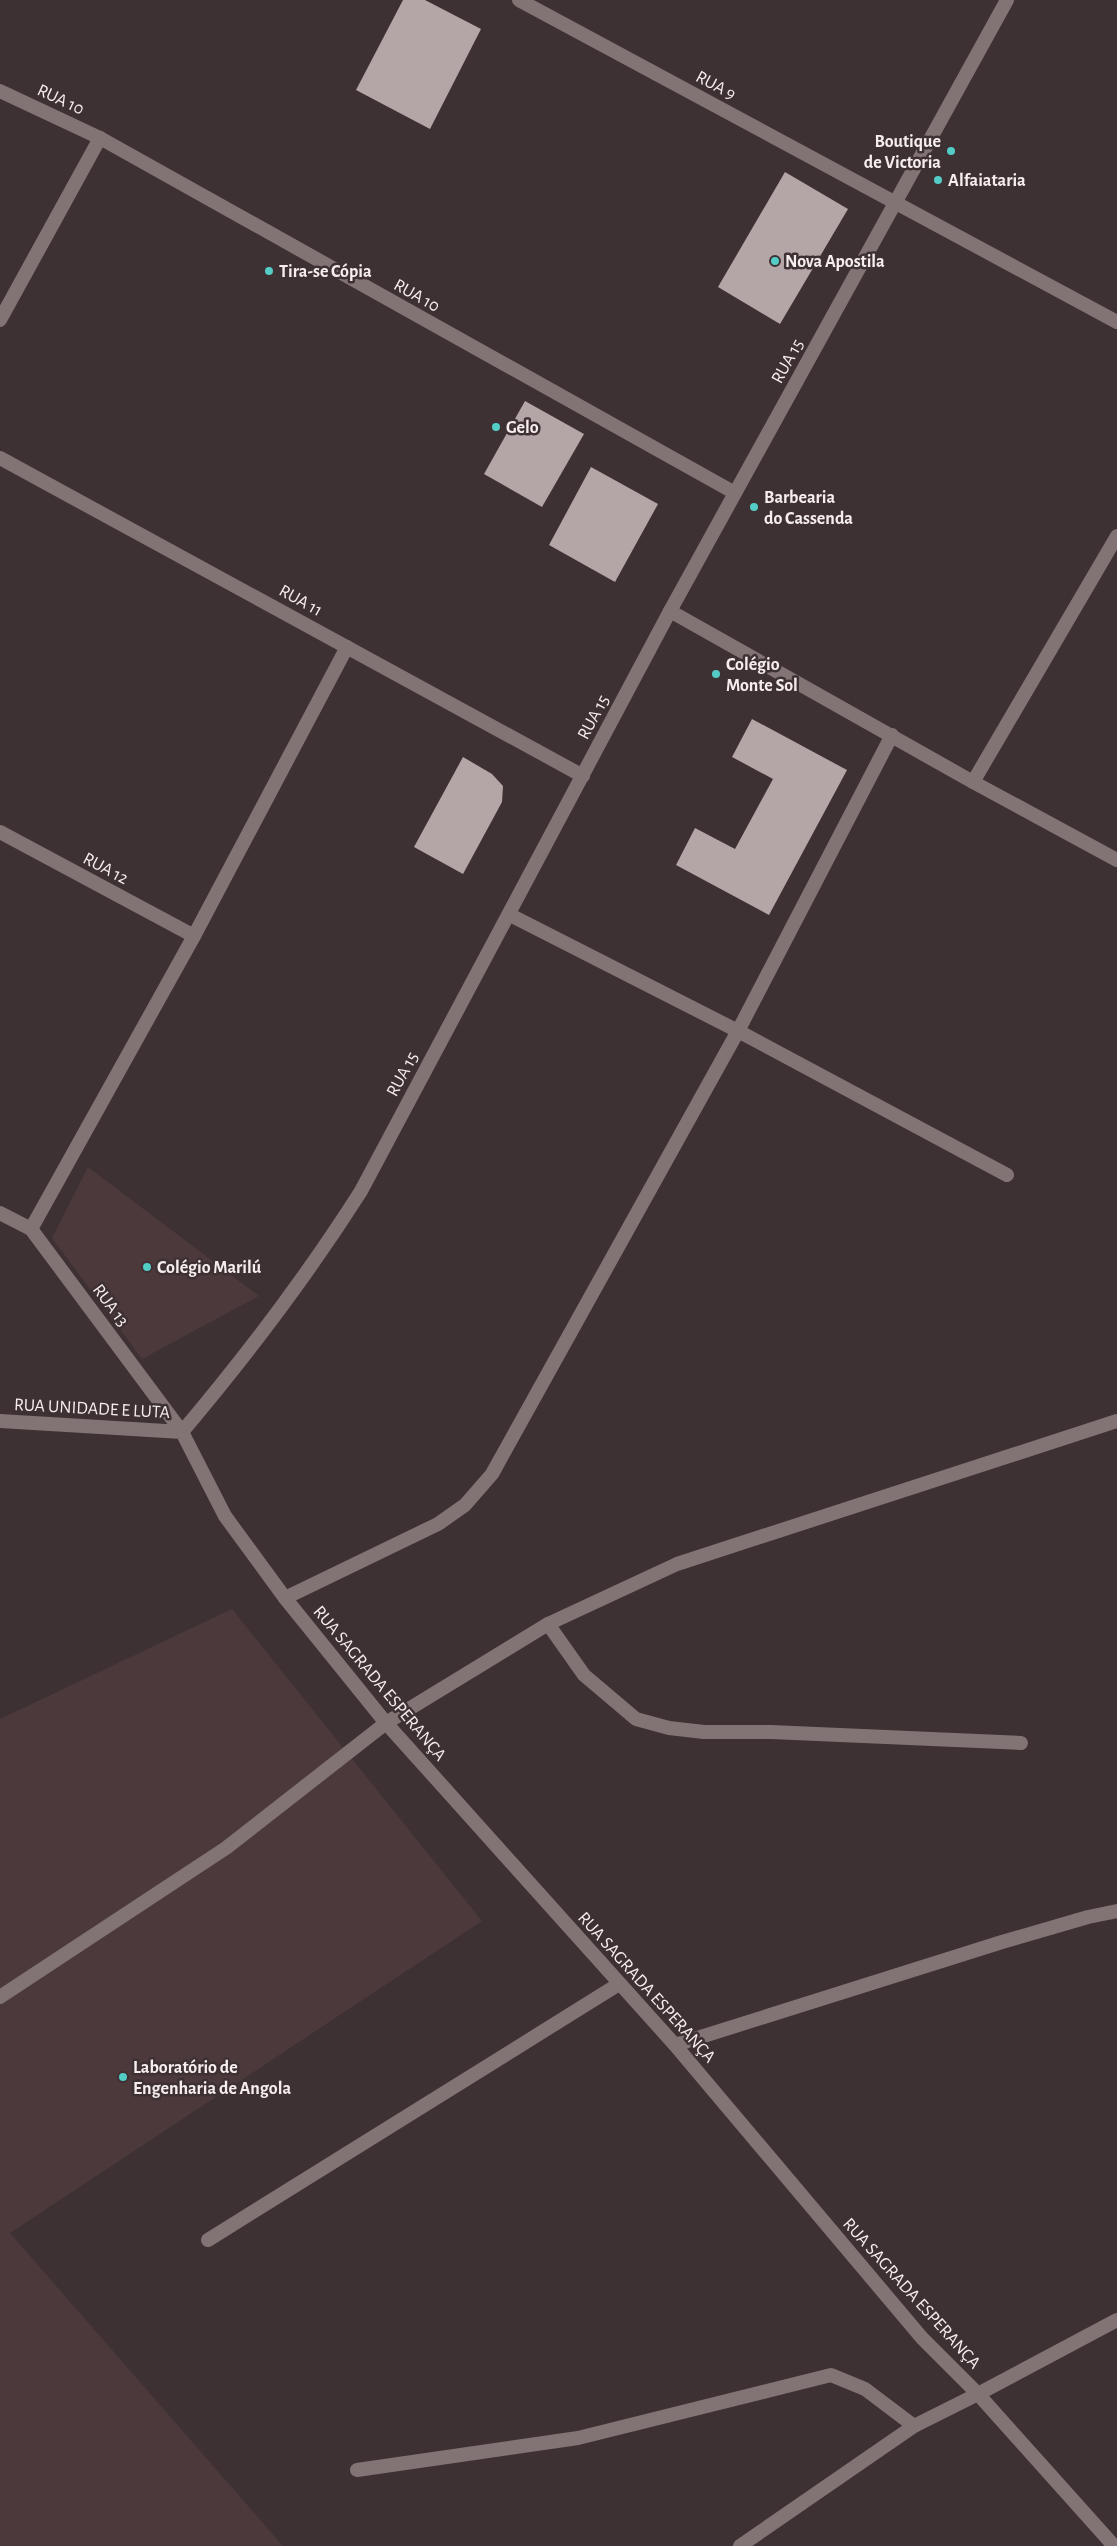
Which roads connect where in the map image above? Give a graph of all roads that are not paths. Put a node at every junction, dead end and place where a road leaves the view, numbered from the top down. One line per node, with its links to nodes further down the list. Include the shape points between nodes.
1 (519, 0): 5 (street, RUA 9)
2 (1007, 0): 5 (street, RUA 15)
3 (0, 91): 4 (street, RUA 10)
4 (100, 138): 6 (street); 9 (street, RUA 10)
5 (895, 202): 7 (street, RUA 9); 9 (street, RUA 15)
6 (0, 320)
7 (1117, 322)
8 (0, 458): 12 (street, RUA 11)
9 (735, 493): 11 (street, RUA 15)
10 (1117, 536): 15 (street)
11 (670, 610): 13 (street); 14 (street, RUA 15)
12 (347, 647): 14 (street, RUA 11); 19 (street)
13 (892, 735): 15 (street); 20 (street)
14 (583, 776): 18 (street, RUA 15)
15 (973, 782): 17 (street)
16 (0, 832): 19 (street, RUA 12)
17 (1117, 860)
18 (510, 915): 20 (street); 26 (street, RUA 15, via 356,1200 275,1317)
19 (194, 936): 23 (street)
20 (738, 1031): 21 (street); 27 (street, via 492,1474 465,1506 438,1524)
21 (1007, 1175)
22 (0, 1213): 23 (street, RUA 13)
23 (31, 1229): 26 (street, RUA 13)
24 (0, 1421): 26 (street, RUA UNIDADE E LUTA)
25 (1117, 1421): 28 (street, via 677,1564)
26 (182, 1432): 27 (street, RUA SAGRADA ESPERANÇA, via 224,1516)
27 (285, 1598): 29 (street, RUA SAGRADA ESPERANÇA)
28 (548, 1624): 29 (street); 30 (street, via 584,1675 636,1719 669,1728)
29 (386, 1723): 32 (street, RUA SAGRADA ESPERANÇA); 33 (street, via 226,1848)
30 (1021, 1744)
31 (1117, 1911): 34 (street, via 1012,1939)
32 (619, 1984): 34 (street, RUA SAGRADA ESPERANÇA); 35 (street)
33 (0, 1997)
34 (675, 2045): 37 (street, RUA SAGRADA ESPERANÇA, via 922,2338)
35 (208, 2240)
36 (1117, 2320): 37 (street)
37 (978, 2394): 38 (street); 40 (street, RUA SAGRADA ESPERANÇA)
38 (914, 2426): 39 (street, via 865,2389 831,2375 578,2438); 41 (street)
39 (357, 2470)
40 (1108, 2544)
41 (740, 2546)

